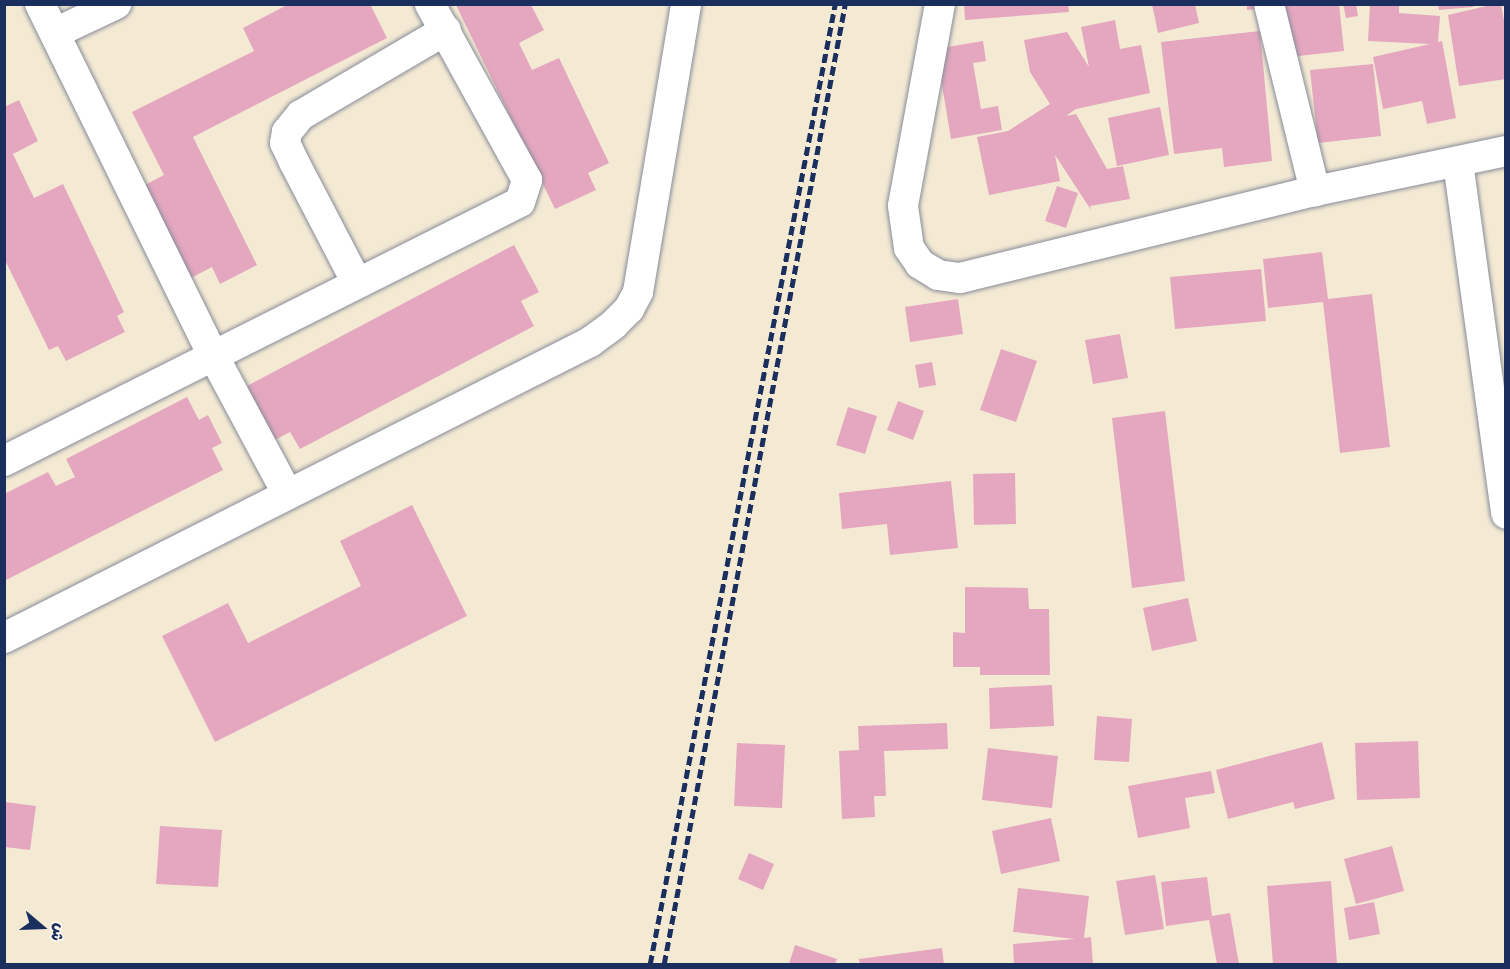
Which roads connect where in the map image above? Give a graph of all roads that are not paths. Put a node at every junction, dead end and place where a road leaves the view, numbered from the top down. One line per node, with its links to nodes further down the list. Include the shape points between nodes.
1 (40, 4): 8 (street)
2 (116, 4): 8 (street)
3 (430, 4): 7 (street)
4 (686, 4): 15 (street, via 638,292 629,309 590,342)
5 (940, 4): 11 (street, via 903,206 909,248 931,271 960,278)
6 (1269, 4): 11 (street)
7 (446, 30): 12 (street, via 301,115 287,132 285,143); 12 (street, via 527,180 525,191 520,202)
8 (55, 33): 13 (street)
9 (1506, 151): 10 (street)
10 (1458, 162): 11 (street); 16 (street)
11 (1315, 191)
12 (356, 281): 13 (street)
13 (213, 355): 14 (street); 15 (street)
14 (4, 461)
15 (287, 493): 17 (street)
16 (1506, 514)
17 (4, 638)

